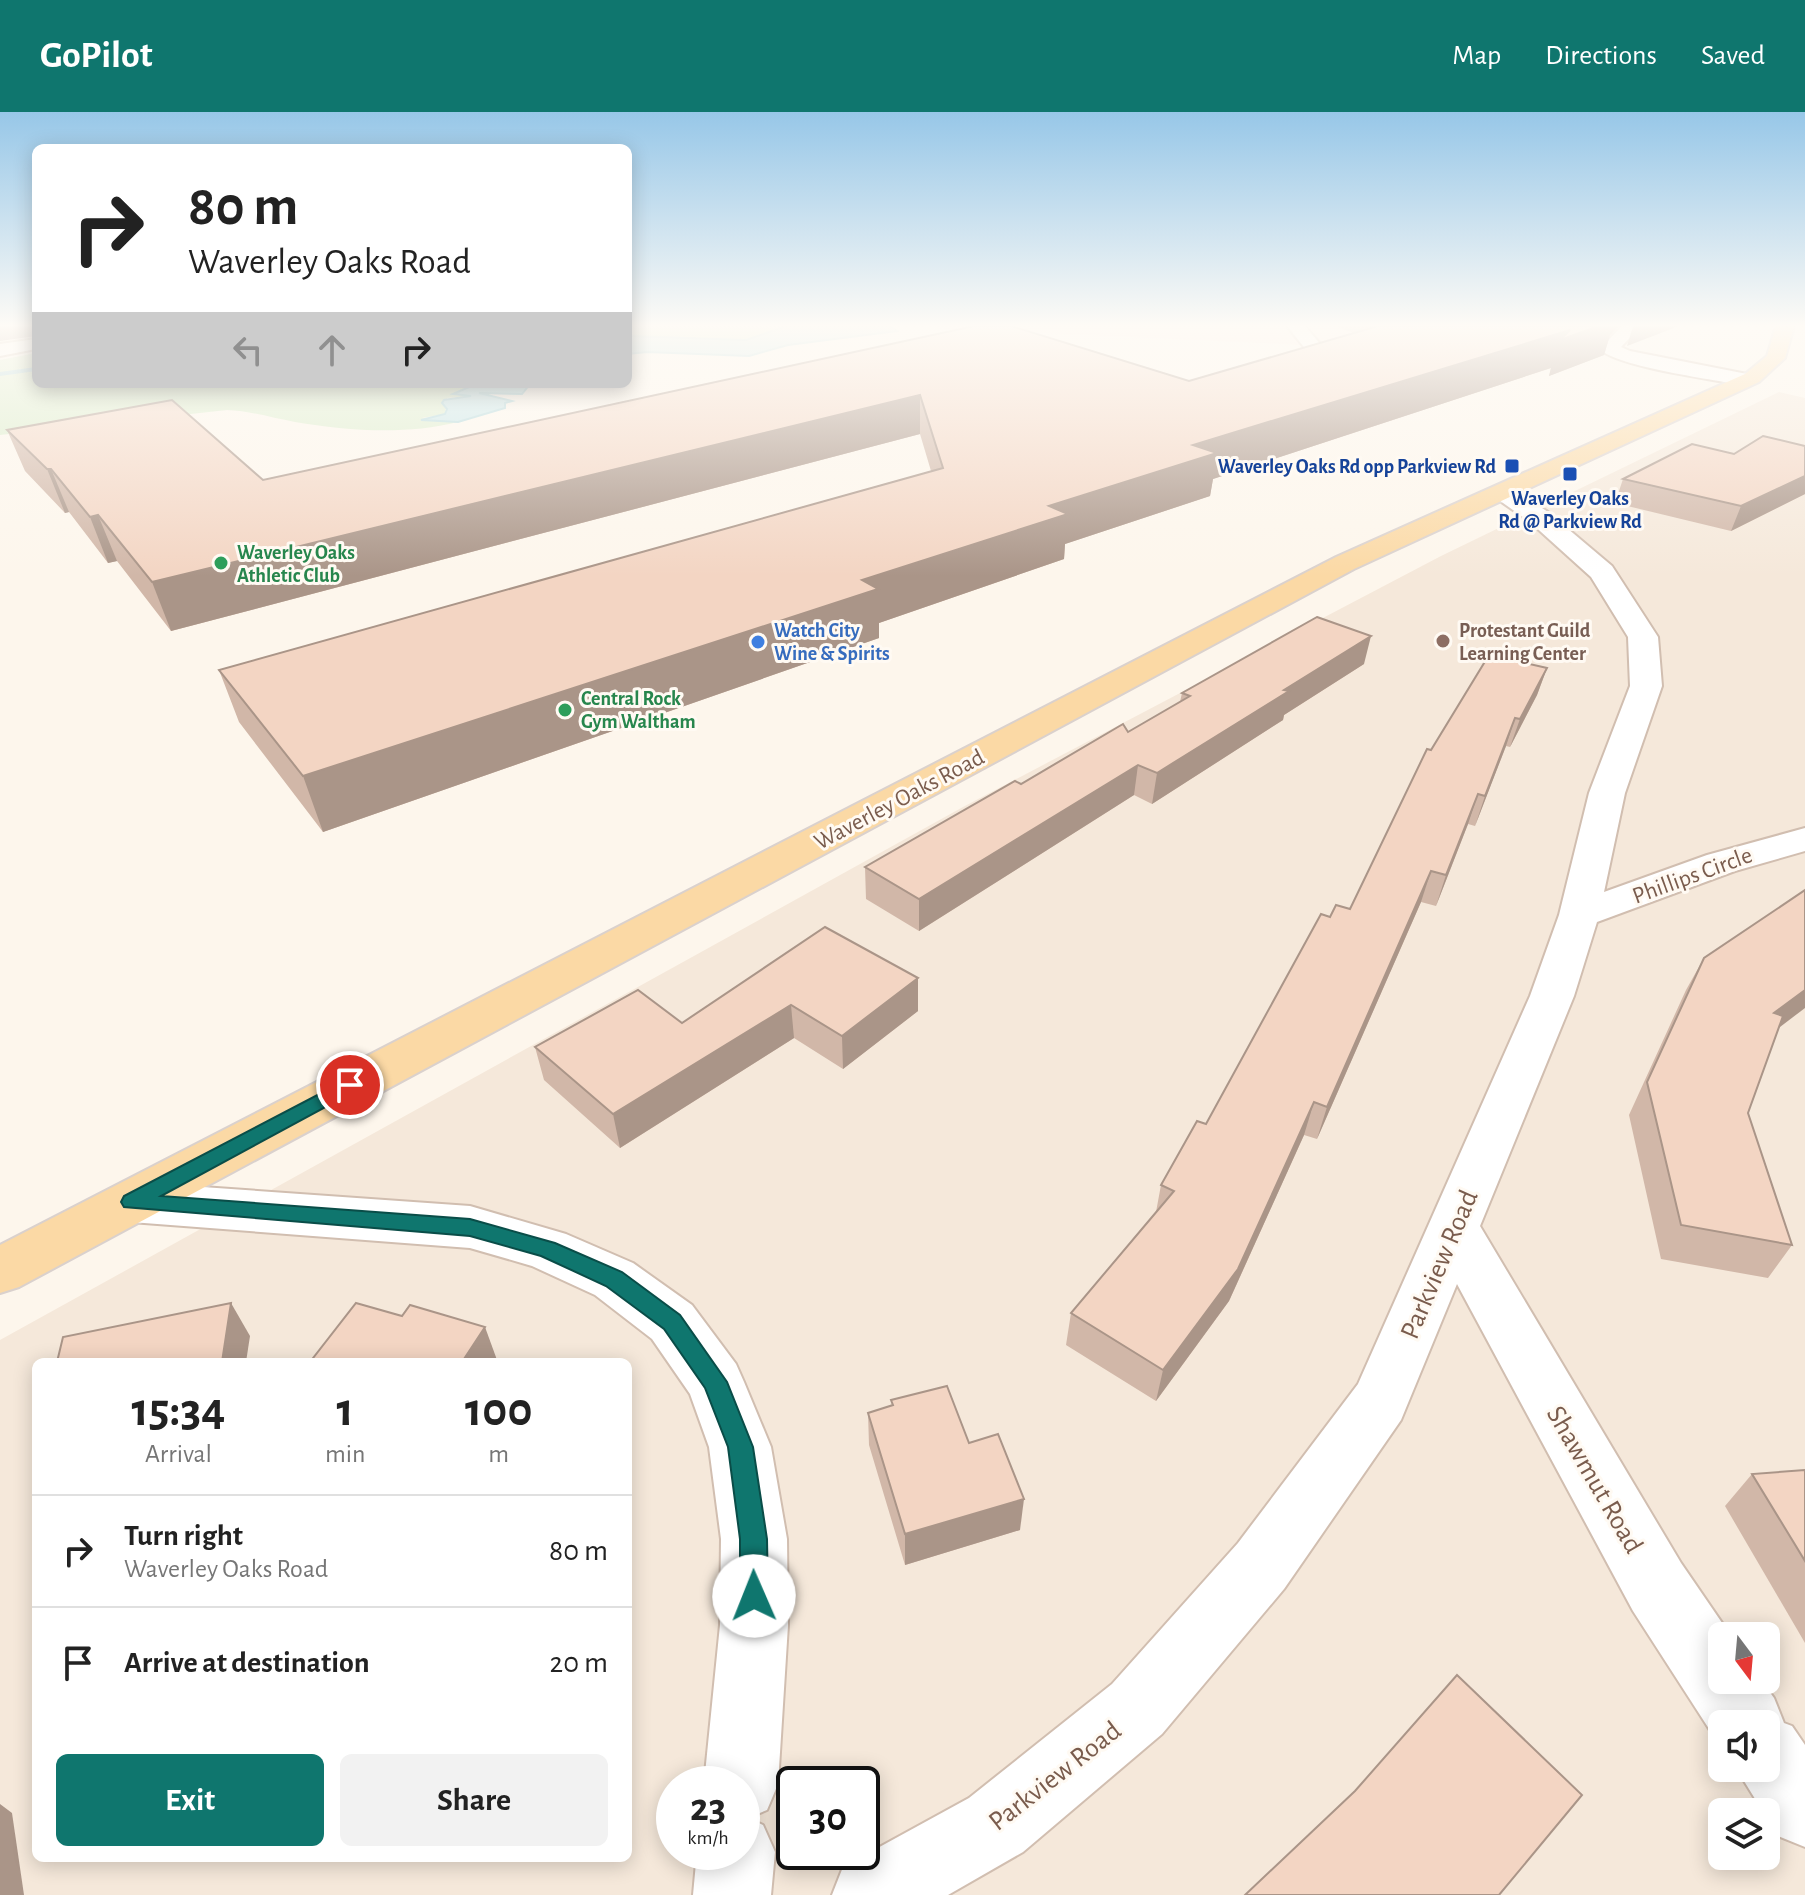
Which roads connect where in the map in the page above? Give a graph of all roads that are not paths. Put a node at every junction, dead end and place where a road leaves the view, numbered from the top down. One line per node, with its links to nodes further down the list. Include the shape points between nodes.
1 (1684, 409): 2 (main road, Waverley Oaks Road)
2 (1504, 493): 4 (street, Parkview Road, via 1602,572 1643,637 1646,686 1607,793); 5 (main road, Waverley Oaks Road, via 1345,563)
3 (1805, 839): 4 (street, Phillips Circle, via 1721,863)
4 (1579, 915): 6 (street, Parkview Road, via 1552,996)
5 (131, 1202): 7 (main road, Waverley Oaks Road); 9 (street, via 470,1227 547,1249 614,1279 672,1322 715,1382 740,1447 754,1539 754,1625)
6 (1454, 1228): 8 (street, Shawmut Road, via 1657,1587); 14 (street, Parkview Road, via 1380,1401 1261,1566 1147,1697 996,1825)
7 (0, 1271)
8 (1739, 1710)
9 (742, 1766)
10 (1780, 1772): 11 (street)
11 (1805, 1809)
12 (734, 1870): 13 (street)
13 (732, 1895)
14 (871, 1895)

